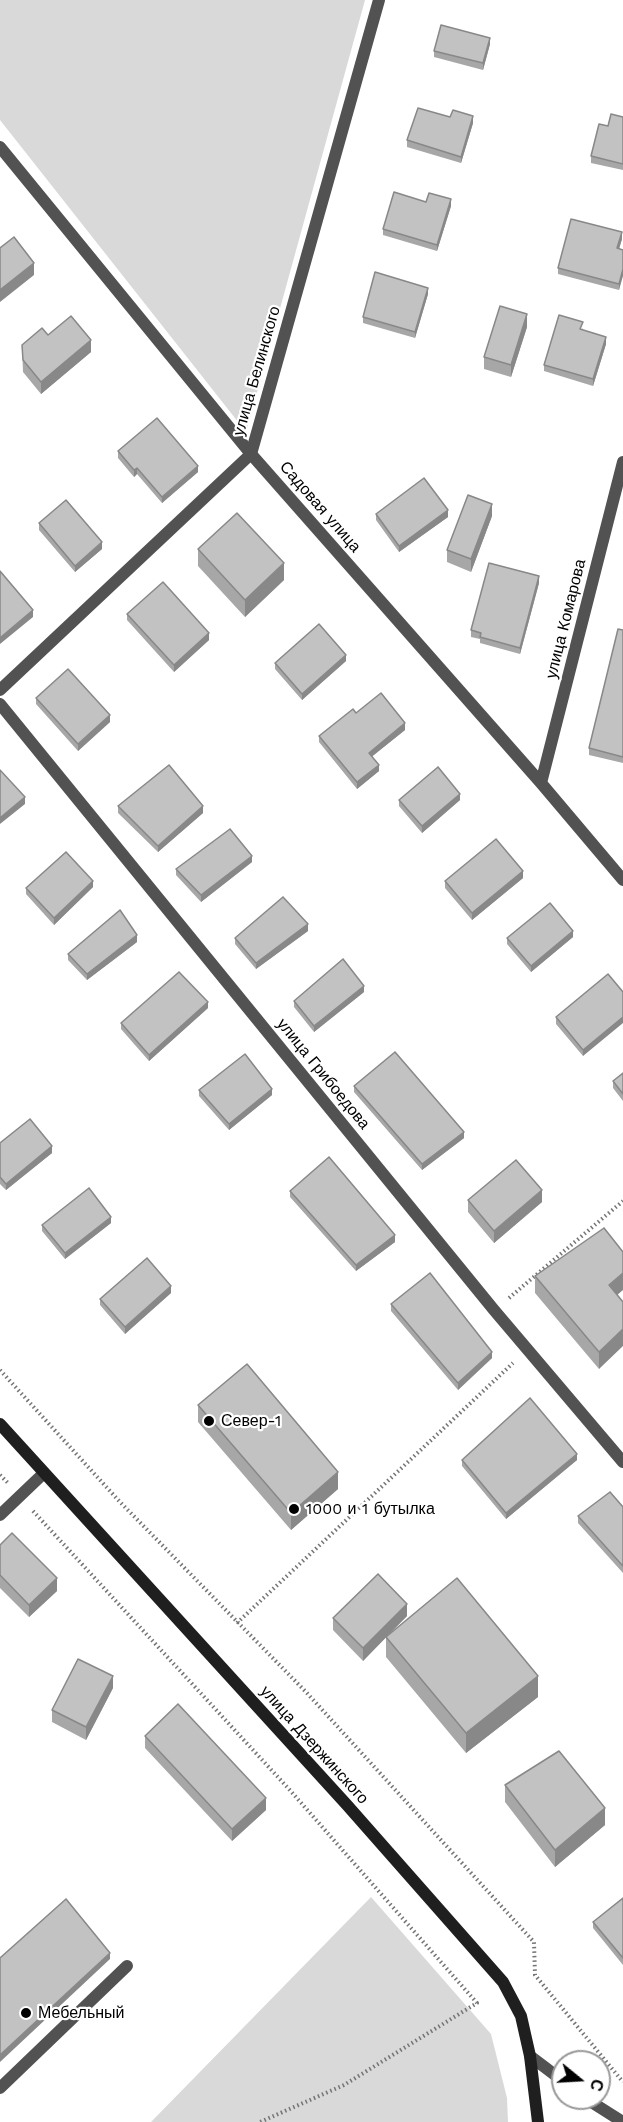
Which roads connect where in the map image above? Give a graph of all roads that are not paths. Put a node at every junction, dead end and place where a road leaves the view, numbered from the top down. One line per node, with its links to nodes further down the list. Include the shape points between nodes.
1 (379, 0): 3 (street, улица Белинского)
2 (0, 147): 3 (street, Садовая улица)
3 (251, 454): 5 (street, улица Белинского); 7 (street, Садовая улица)
4 (623, 462): 7 (street, улица Комарова)
5 (0, 690)
6 (0, 704): 10 (street, улица Грибоедова, via 494,1310)
7 (542, 783): 8 (street, Садовая улица)
8 (623, 880)
9 (0, 1424): 11 (main road, улица Дзержинского)
10 (623, 1462)
11 (44, 1473): 12 (street); 14 (main road, улица Дзержинского, via 503,1982 521,2016)
12 (0, 1515)
13 (127, 1966): 16 (street)
14 (530, 2056): 15 (street); 18 (main road, улица Дзержинского)
15 (551, 2072)
16 (0, 2088)
17 (604, 2110): 19 (street)
18 (538, 2122)
19 (623, 2122)

